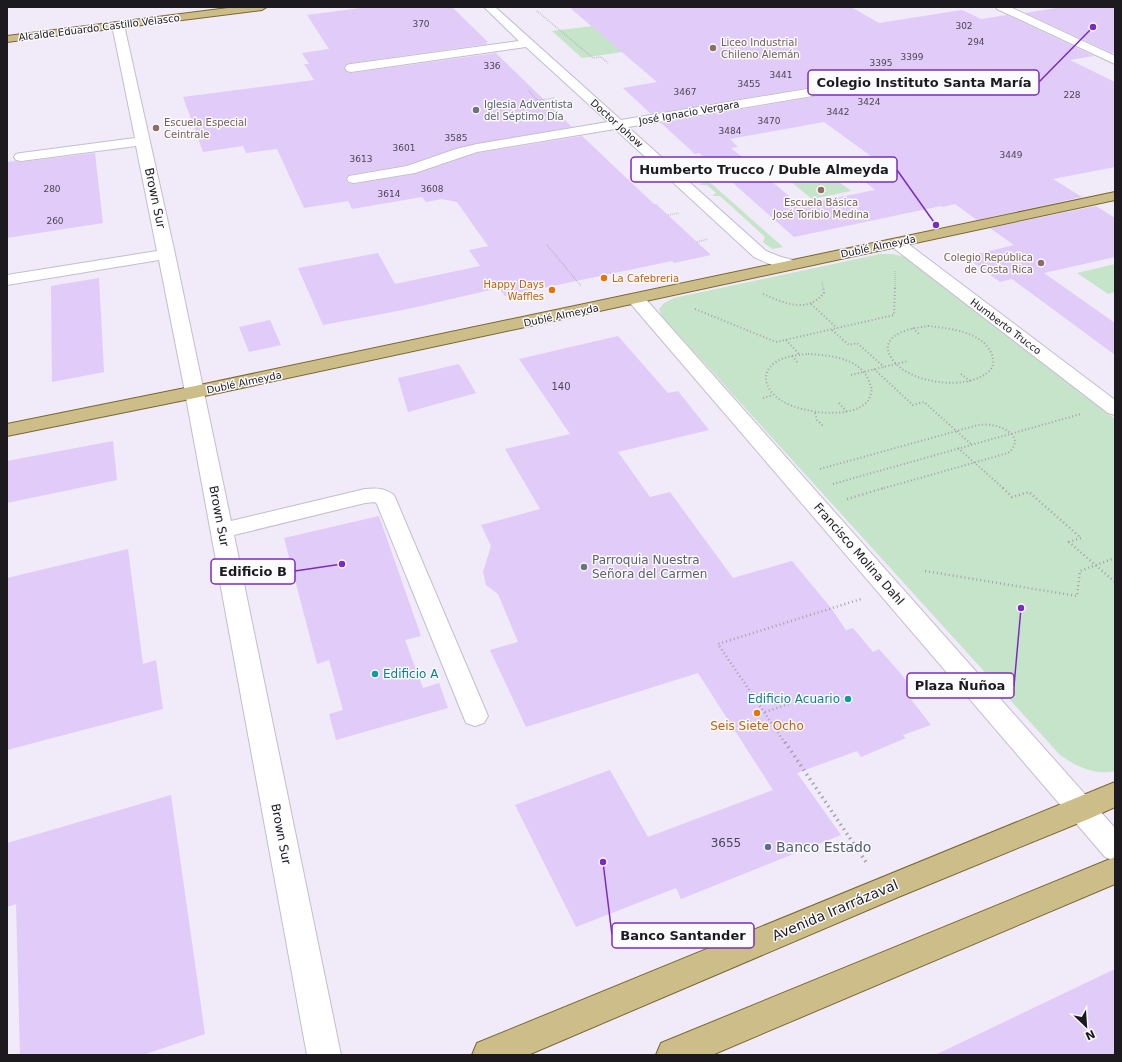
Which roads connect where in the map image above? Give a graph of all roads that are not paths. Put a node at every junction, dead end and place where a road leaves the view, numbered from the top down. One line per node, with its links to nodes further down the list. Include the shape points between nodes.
1 (262, 7): 4 (main road, Alcalde Eduardo Castillo Velasco)
2 (489, 7): 6 (street, Doctor Johow)
3 (1001, 7): 7 (street)
4 (118, 25): 5 (main road, Alcalde Eduardo Castillo Velasco); 11 (street, Brown Sur)
5 (7, 38)
6 (528, 43): 8 (street); 10 (street, Doctor Johow)
7 (1115, 60)
8 (352, 68)
9 (908, 76): 10 (street, José Ignacio Vergara)
10 (618, 124): 13 (street, José Ignacio Vergara, via 467,150 410,170); 17 (street, Doctor Johow)
11 (142, 141): 12 (street); 16 (street, Brown Sur)
12 (21, 157)
13 (354, 179)
14 (1115, 196): 15 (main road, Dublé Almeyda)
15 (897, 242): 17 (main road, Dublé Almeyda, via 791,264); 21 (street, Humberto Trucco)
16 (167, 254): 18 (street); 20 (street, Brown Sur)
17 (762, 263): 19 (main road, Dublé Almeyda)
18 (7, 280)
19 (636, 299): 20 (main road, Dublé Almeyda); 26 (street, Francisco Molina Dahl)
20 (196, 392): 22 (main road, Dublé Almeyda); 23 (street, Brown Sur)
21 (1112, 407)
22 (7, 430)
23 (222, 531): 24 (street, via 365,496 379,495 386,500); 29 (street, Brown Sur)
24 (475, 716)
25 (1115, 794): 26 (main road, Avenida Irarrázaval)
26 (1081, 810): 27 (street, Francisco Molina Dahl); 30 (main road, Avenida Irarrázaval)
27 (1115, 848)
28 (1115, 870): 31 (main road)
29 (324, 1055)
30 (489, 1055)
31 (673, 1055)

